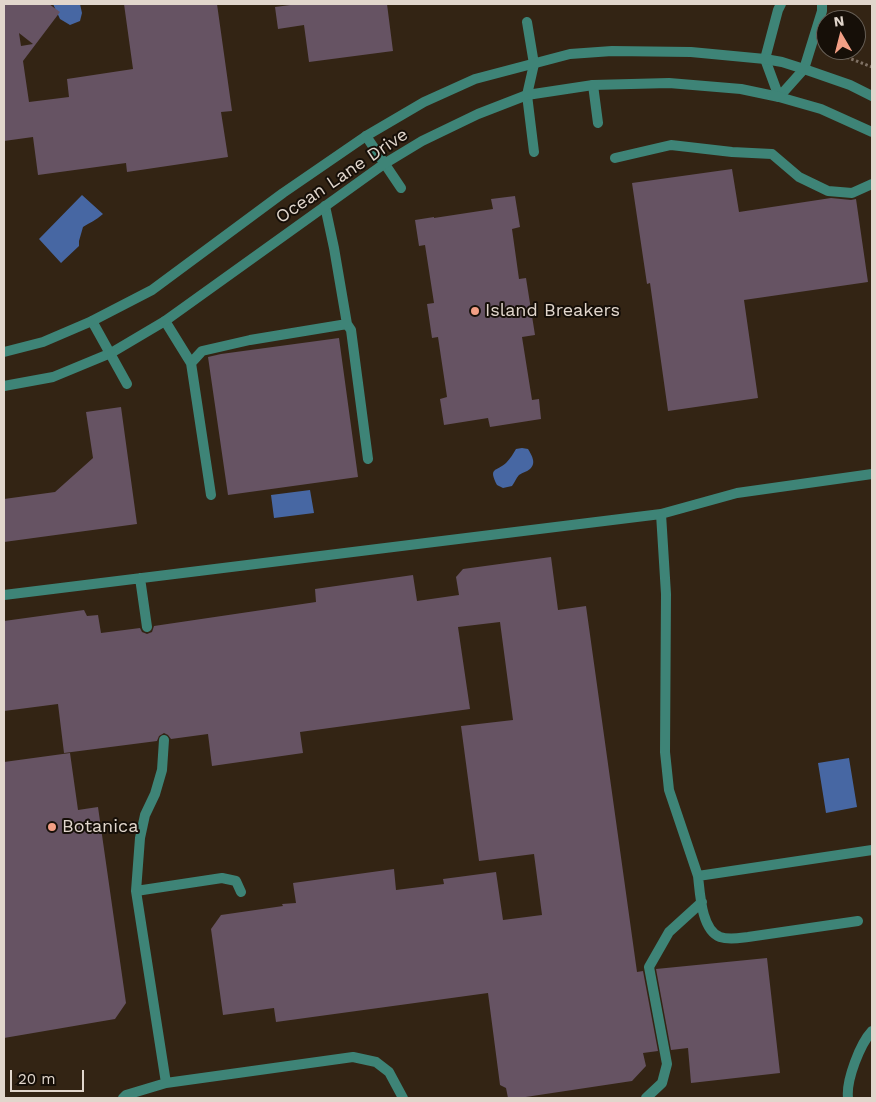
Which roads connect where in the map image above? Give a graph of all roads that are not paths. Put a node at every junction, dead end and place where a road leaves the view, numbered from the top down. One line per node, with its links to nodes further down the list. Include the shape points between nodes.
1 (781, 4): 4 (street)
2 (822, 4): 6 (street)
3 (528, 22): 5 (street)
4 (765, 59): 5 (street, Ocean Lane Drive, via 691,52 612,51 570,54); 6 (street, Ocean Lane Drive); 10 (street)
5 (534, 64): 8 (street); 13 (street, Ocean Lane Drive, via 475,79 424,102)
6 (804, 68): 9 (street, Ocean Lane Drive); 10 (street)
7 (593, 85): 8 (street, Ocean Lane Drive); 10 (street, Ocean Lane Drive, via 669,83 741,89); 11 (street)
8 (527, 95): 14 (street); 16 (street, Ocean Lane Drive, via 422,141)
9 (872, 96)
10 (779, 97): 12 (street, Ocean Lane Drive, via 821,109)
11 (598, 123)
12 (872, 132)
13 (366, 136): 16 (street); 20 (street, Ocean Lane Drive, via 152,290)
14 (534, 152)
15 (616, 158): 17 (street, via 671,145 772,154 799,177 828,192 852,193)
16 (384, 164): 18 (street); 19 (street, Ocean Lane Drive)
17 (872, 184)
18 (401, 188)
19 (325, 206): 21 (street, Ocean Lane Drive); 22 (street)
20 (92, 321): 23 (street, Ocean Lane Drive, via 43,342); 24 (street)
21 (165, 321): 24 (street, Ocean Lane Drive); 25 (street)
22 (347, 324): 25 (street, via 202,351); 28 (street, via 351,330)
23 (4, 352)
24 (111, 352): 26 (street); 27 (street, Ocean Lane Drive, via 53,377)
25 (191, 363): 30 (street)
26 (127, 384)
27 (4, 386)
28 (368, 459)
29 (872, 474): 31 (street, via 738,493)
30 (211, 495)
31 (661, 514): 32 (street); 37 (street, via 666,594 665,752 669,790)
32 (140, 578): 33 (street); 34 (street)
33 (4, 595)
34 (147, 627)
35 (164, 740): 38 (street, via 162,770 140,838)
36 (872, 850): 37 (street)
37 (698, 876): 40 (street)
38 (136, 891): 39 (street, via 222,878 236,881); 43 (street)
39 (241, 892)
40 (702, 902): 41 (street, via 709,928 718,936 731,939); 46 (street, via 669,932 649,967 667,1064 662,1083)
41 (858, 921)
42 (872, 1031): 47 (street, via 856,1059)
43 (166, 1083): 44 (street); 45 (street, via 353,1057 376,1062 389,1072)
44 (123, 1098)
45 (403, 1098)
46 (646, 1098)
47 (848, 1098)

